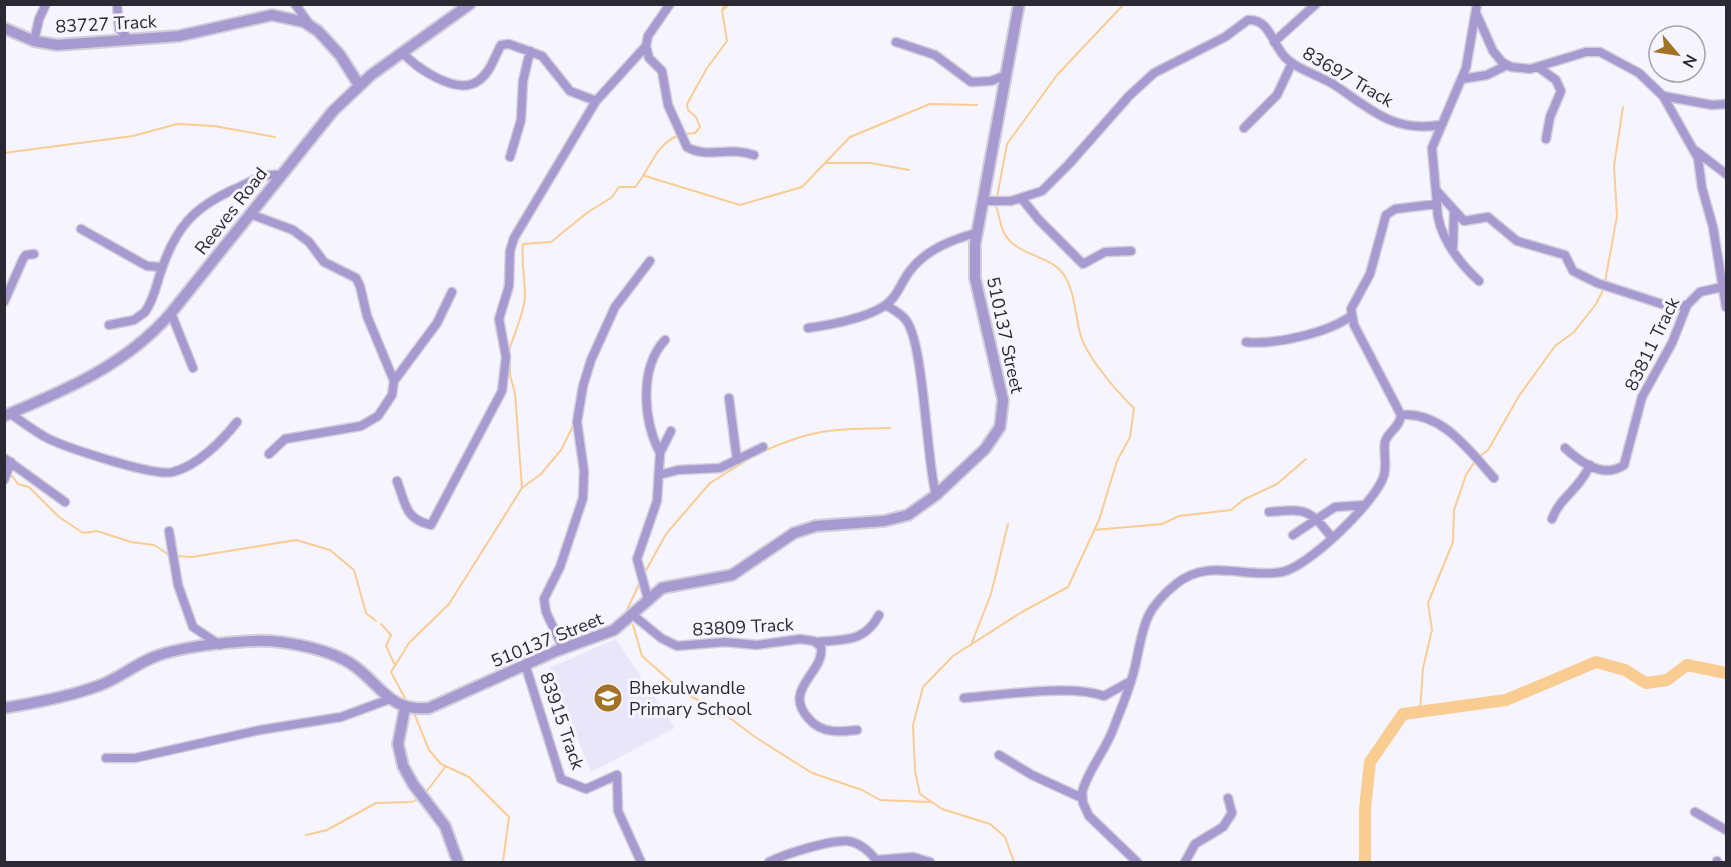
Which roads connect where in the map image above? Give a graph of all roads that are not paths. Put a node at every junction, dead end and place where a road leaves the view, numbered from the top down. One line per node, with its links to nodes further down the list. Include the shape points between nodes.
1 (46, 4): 12 (street)
2 (117, 4): 11 (street, via 119,29)
3 (295, 4): 9 (street)
4 (470, 4): 17 (street, Reeves Road)
5 (670, 4): 15 (street, via 648,36)
6 (1018, 4): 21 (street, 510137 Street)
7 (1316, 4): 14 (street)
8 (1477, 9): 19 (street, via 1493,51); 22 (street)
9 (311, 25): 11 (street, 83727 Track, via 266,15 194,33); 23 (street, 83727 Track, via 334,47)
10 (4, 28): 12 (street, 83727 Track)
11 (131, 40): 12 (street, 83727 Track, via 57,45)
12 (34, 42)
13 (896, 42): 21 (street, via 935,54 971,82)
14 (1274, 42): 18 (street, 83697 Track); 36 (street, 83697 Track, via 1262,23 1248,20 1217,41 1161,69 1129,96 1046,187)
15 (646, 46): 25 (street); 31 (street, via 649,58 662,71 668,105 687,147 705,153 727,150)
16 (530, 51): 17 (street, via 502,44 484,76 466,85 429,74); 25 (street, via 547,60 570,92); 32 (street, via 523,81 521,120)
17 (402, 52): 23 (street, Reeves Road)
18 (1292, 63): 27 (street, 83697 Track, via 1385,119 1414,128); 28 (street, via 1277,95)
19 (1507, 65): 20 (street, via 1521,69); 22 (street, via 1487,75)
20 (1538, 67): 24 (street, via 1580,53 1600,52 1639,73); 29 (street, via 1556,80 1561,91)
21 (1004, 76): 37 (street, 510137 Street)
22 (1462, 79): 27 (street)
23 (359, 85): 34 (street, Reeves Road)
24 (1663, 96): 26 (street); 30 (street)
25 (596, 101): 78 (street, via 514,238 509,286 500,319 506,357 502,391 431,525 411,516)
26 (1726, 104)
27 (1440, 125): 35 (street, via 1432,151)
28 (1244, 128)
29 (1546, 139)
30 (1695, 151): 33 (street); 49 (street, via 1716,238)
31 (754, 155)
32 (510, 157)
33 (1726, 174)
34 (280, 175): 40 (street, Reeves Road); 47 (street, via 264,176 201,207 177,232)
35 (1436, 189): 38 (street); 39 (street)
36 (1022, 199): 37 (street, 83697 Track); 44 (street, via 1083,264 1105,252)
37 (982, 201): 42 (street, 510137 Street)
38 (1437, 204): 43 (street, via 1438,225); 56 (street, via 1395,209 1386,214 1370,274 1352,306)
39 (1454, 212): 43 (street); 53 (street, via 1467,222 1488,217 1517,241 1565,255 1570,268 1597,283 1668,306)
40 (250, 214): 55 (street, Reeves Road); 62 (street, via 293,230 309,242 324,262 356,278)
41 (81, 229): 47 (street, via 147,266)
42 (976, 233): 52 (street, via 934,249 910,271); 79 (street, 510137 Street, via 975,278 1002,384 1003,418 986,449)
43 (1452, 248): 48 (street)
44 (1131, 251)
45 (34, 254): 51 (street, via 22,259)
46 (650, 261): 93 (street, via 615,307 583,386 577,422 584,471 583,498 560,567 544,599)
47 (162, 267): 57 (street, via 145,312 135,320)
48 (1479, 281)
49 (1722, 287): 53 (street, 83811 Track, via 1700,292); 54 (street)
50 (452, 292): 62 (street, via 437,323)
51 (4, 302)
52 (886, 305): 58 (street, via 846,320); 79 (street, via 906,319 912,333)
53 (1687, 306): 74 (street, 83811 Track, via 1642,397 1626,463 1612,470)
54 (1726, 307)
55 (171, 314): 61 (street); 64 (street, Reeves Road, via 141,343 98,374)
56 (1351, 316): 60 (street, via 1313,333 1260,344); 65 (street)
57 (109, 325)
58 (808, 328)
59 (665, 339): 70 (street, via 653,356 648,381 649,423)
60 (1246, 342)
61 (193, 368)
62 (392, 378): 71 (street, via 390,398 371,421 350,429 285,439)
63 (729, 398): 73 (street)
64 (8, 415): 66 (street, via 47,438 165,473 198,459)
65 (1401, 415): 76 (street, via 1419,415 1437,422); 81 (street, via 1398,426 1385,442 1382,482)
66 (237, 422)
67 (671, 431): 70 (street)
68 (763, 447): 73 (street)
69 (1565, 448): 74 (street)
70 (660, 453): 75 (street)
71 (269, 454)
72 (8, 460): 77 (street); 80 (street)
73 (737, 460): 75 (street, via 720,468)
74 (1588, 465): 84 (street, via 1580,485 1559,504)
75 (659, 475): 88 (street, via 654,511 637,559)
76 (1494, 478)
77 (4, 480)
78 (397, 481)
79 (936, 495): 88 (street, 510137 Street, via 900,518 816,526 794,533 728,577 668,586)
80 (65, 502)
81 (1364, 504): 83 (street, via 1340,506); 87 (street)
82 (1269, 512): 83 (street, via 1303,510)
83 (1317, 518): 86 (street); 87 (street)
84 (1552, 519)
85 (169, 531): 92 (street, via 178,585 193,627)
86 (1293, 535)
87 (1332, 538): 95 (street, via 1305,563 1284,572 1222,568 1189,575 1170,588 1141,630)
88 (648, 599): 89 (street, 510137 Street)
89 (633, 615): 91 (street, 83809 Track, via 668,643 681,647 725,642); 93 (street, 510137 Street, via 614,630)
90 (879, 615): 91 (street, via 873,627 861,636)
91 (816, 642): 100 (street, 83809 Track, via 821,655 801,693 801,707 817,727)
92 (220, 645): 97 (street, via 280,642 330,653 357,668); 98 (street, via 155,656 94,687)
93 (563, 648): 94 (street, 510137 Street)
94 (525, 664): 99 (street, 510137 Street, via 444,703 429,708); 109 (street, 83915 Track, via 561,779 586,789 617,775 618,811)
95 (1129, 682): 96 (street, via 1104,696 1069,692); 103 (street, via 1114,728 1088,776)
96 (964, 698)
97 (390, 699): 99 (street); 102 (street, via 341,717 260,730 135,758)
98 (4, 708)
99 (405, 708): 108 (street, via 399,744 403,766 445,826)
100 (857, 730)
101 (999, 755): 103 (street)
102 (106, 758)
103 (1082, 798): 112 (street, via 1089,816)
104 (1228, 798): 113 (street, via 1232,813 1228,821 1195,844)
105 (1695, 812): 106 (street)
106 (1726, 830)
107 (876, 861): 110 (street, via 849,841 795,852); 111 (street, via 913,857)
108 (458, 862)
109 (642, 862)
110 (769, 862)
111 (930, 862)
112 (1137, 862)
113 (1185, 862)

